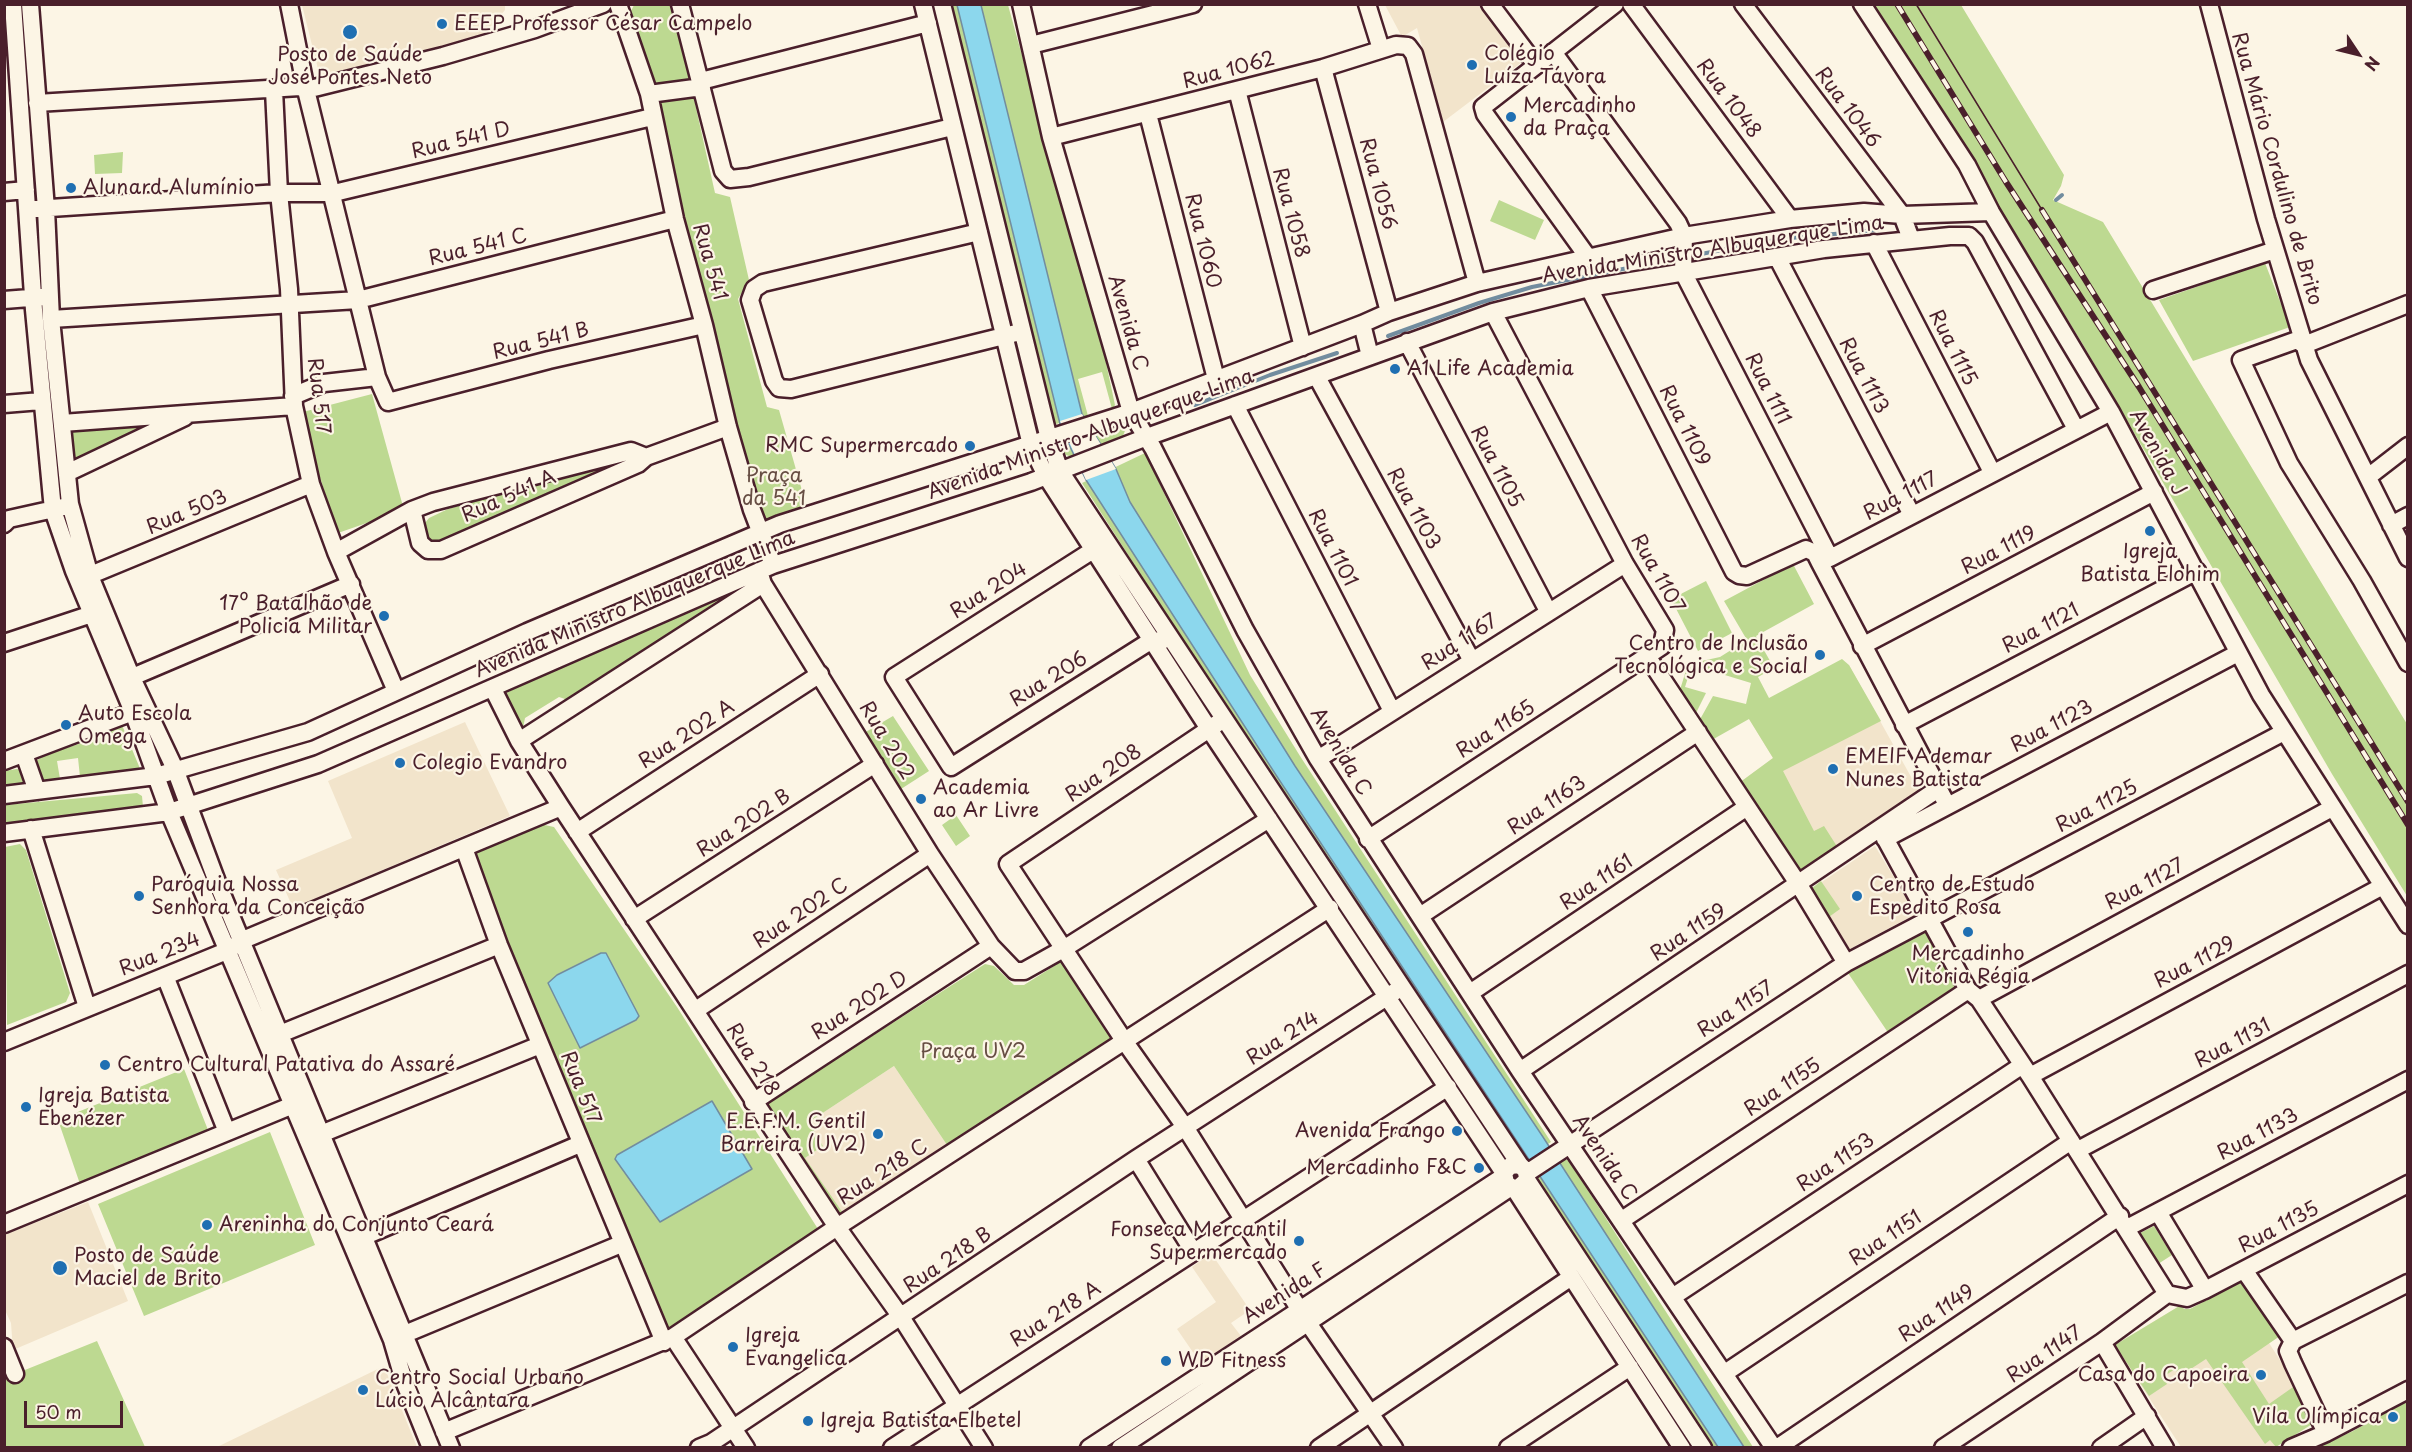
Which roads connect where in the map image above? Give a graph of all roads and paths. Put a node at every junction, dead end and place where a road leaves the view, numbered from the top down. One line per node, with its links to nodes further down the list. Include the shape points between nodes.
1 (13, 4): 25 (street)
2 (30, 4): 30 (street)
3 (289, 4): 27 (street)
4 (603, 4): 27 (street, via 443,56)
5 (618, 4): 29 (street, Rua 541)
6 (680, 4): 24 (street)
7 (923, 4): 18 (street)
8 (942, 4): 37 (street)
9 (1021, 4): 19 (street, Avenida C)
10 (1193, 4): 19 (street)
11 (1367, 4): 20 (street)
12 (1490, 4): 22 (street)
13 (1616, 4): 21 (street)
14 (1631, 4): 48 (street, Rua 1048)
15 (1743, 4): 46 (street, Rua 1046)
16 (1862, 4): 45 (street, Avenida J, via 1968,165)
17 (2213, 5): 53 (street, Rua Mário Cordulino de Brito)
18 (928, 23): 24 (street); 33 (street)
19 (1031, 45): 34 (street, Avenida C)
20 (1381, 49): 23 (street, Rua 1062); 57 (street, Rua 1062, via 1408,46 1414,54)
21 (1553, 52): 22 (street); 50 (street, via 1678,223)
22 (1536, 65): 54 (street, via 1486,103 1483,110)
23 (1323, 68): 28 (street, Rua 1062); 65 (street, Rua 1056)
24 (702, 84): 29 (street); 33 (street, via 723,171 730,179)
25 (12, 85): 36 (street)
26 (274, 90): 27 (street); 30 (street); 41 (street, Rua 517)
27 (306, 90): 42 (street)
28 (1237, 90): 31 (street, Rua 1062); 73 (street, Rua 1058)
29 (649, 94): 32 (street, Rua 541)
30 (37, 103): 35 (street)
31 (1148, 114): 34 (street, Rua 1062); 77 (street, Rua 1060)
32 (652, 117): 42 (street, Rua 541 D); 47 (street, Rua 541)
33 (952, 127): 38 (street)
34 (1051, 137): 82 (street, Avenida C)
35 (41, 155): 36 (street); 43 (street)
36 (24, 157): 39 (street)
37 (985, 176): 38 (street); 70 (street)
38 (965, 182): 49 (street)
39 (26, 190): 40 (street); 44 (street)
40 (4, 192)
41 (279, 193): 42 (street, Rua 541 D); 43 (street, Rua 541 D); 63 (street, Rua 517)
42 (334, 193): 62 (street)
43 (46, 209): 44 (street, Rua 541 D); 60 (street)
44 (28, 210): 60 (street)
45 (1991, 212): 46 (street, Avenida Ministro Albuquerque Lima); 83 (street, Avenida J)
46 (1902, 215): 48 (street, Avenida Ministro Albuquerque Lima, via 1864,212); 51 (street, Rua 1046)
47 (675, 219): 62 (street, Rua 541 C); 69 (street, Rua 541)
48 (1790, 219): 50 (street, Avenida Ministro Albuquerque Lima)
49 (979, 232): 70 (street); 70 (street, via 763,283 754,289 750,300 774,381 779,388 791,389)
50 (1683, 236): 54 (street, Avenida Ministro Albuquerque Lima); 56 (street, Rua 1111)
51 (1911, 239): 52 (street, Avenida Ministro Albuquerque Lima); 87 (street, Avenida Ministro Albuquerque Lima, via 1962,235 1976,242)
52 (1874, 243): 55 (street, Avenida Ministro Albuquerque Lima); 93 (street, Rua 1115)
53 (2275, 250): 59 (street); 72 (street, Rua Mário Cordulino de Brito)
54 (1587, 256): 57 (street, Avenida Ministro Albuquerque Lima)
55 (1777, 257): 56 (street, Avenida Ministro Albuquerque Lima); 102 (street, Rua 1113)
56 (1683, 272): 58 (street, Avenida Ministro Albuquerque Lima); 110 (street, Rua 1111)
57 (1477, 283): 65 (street, Avenida Ministro Albuquerque Lima)
58 (1589, 288): 66 (street, Avenida Ministro Albuquerque Lima); 110 (street, Rua 1109, via 1734,572 1747,576 1806,549)
59 (2153, 290)
60 (41, 297): 61 (street); 67 (street); 78 (street)
61 (4, 300)
62 (358, 300): 63 (street, Rua 541 C); 75 (street)
63 (290, 303): 67 (street, Rua 541 C); 79 (street, Rua 517)
64 (2408, 304): 72 (street)
65 (1389, 312): 68 (street, Avenida Ministro Albuquerque Lima)
66 (1493, 312): 71 (street, Avenida Ministro Albuquerque Lima); 111 (street, Rua 1107)
67 (51, 319): 85 (street)
68 (1362, 324): 73 (street, Avenida Ministro Albuquerque Lima); 74 (street)
69 (704, 325): 75 (street, Rua 541 B, via 388,402); 86 (street, Rua 541)
70 (1014, 334): 88 (street); 90 (street)
71 (1407, 342): 74 (street, Avenida Ministro Albuquerque Lima); 116 (street, Rua 1105)
72 (2304, 345): 96 (street, Rua Mário Cordulino de Brito); 124 (street, via 2297,340 2241,360 2289,463)
73 (1303, 347): 77 (street, Avenida Ministro Albuquerque Lima)
74 (1370, 356): 76 (street, Avenida Ministro Albuquerque Lima)
75 (377, 377): 79 (street, via 324,383)
76 (1317, 377): 81 (street, Avenida Ministro Albuquerque Lima); 123 (street, Rua 1103)
77 (1215, 379): 82 (street, Avenida Ministro Albuquerque Lima)
78 (41, 401): 80 (street); 100 (street)
79 (294, 401): 84 (street); 97 (street, Rua 517)
80 (4, 404)
81 (1235, 405): 89 (street, Avenida Ministro Albuquerque Lima); 129 (street, Rua 1101)
82 (1131, 412): 88 (street, Avenida Ministro Albuquerque Lima); 89 (street, Avenida C)
83 (2111, 412): 87 (street); 98 (street, Avenida J)
84 (194, 413): 85 (street); 94 (street)
85 (62, 423): 94 (street)
86 (728, 427): 92 (street, Rua 541 A); 106 (street, Rua 541)
87 (2076, 429): 93 (street, Rua 1117)
88 (1057, 437): 90 (street, Avenida Ministro Albuquerque Lima); 95 (street)
89 (1147, 437): 95 (street, Avenida Ministro Albuquerque Lima); 138 (street, Avenida C, via 1245,630)
90 (1031, 445): 95 (street); 106 (street, Avenida Ministro Albuquerque Lima)
91 (2408, 446): 96 (street)
92 (646, 457): 101 (street, Rua 541 A, via 631,451); 101 (street, Rua 541 A, via 638,464 441,550 428,550 420,543)
93 (1992, 472): 102 (street, Rua 1117)
94 (68, 473): 99 (street)
95 (1053, 473): 107 (street); 113 (street, Avenida Ministro Albuquerque Lima)
96 (2368, 477): 105 (street, Rua Mário Cordulino de Brito)
97 (311, 484): 108 (street, Rua 517); 114 (street, Rua 503)
98 (2154, 492): 112 (street, Avenida J); 120 (street, Rua 1119)
99 (70, 504): 100 (street); 114 (street)
100 (53, 510): 104 (street); 114 (street)
101 (412, 510): 108 (street, Rua 541 A)
102 (1912, 515): 110 (street, Rua 1117)
103 (2408, 516): 105 (street)
104 (6, 521)
105 (2391, 525): 109 (street, Rua Mário Cordulino de Brito)
106 (760, 531): 113 (street, Rua 541); 128 (street, Avenida Ministro Albuquerque Lima)
107 (1101, 545): 118 (street); 141 (street, Rua 204, via 894,677)
108 (336, 552): 115 (street, Rua 517)
109 (2408, 558)
110 (1825, 559): 120 (street, Rua 1111)
111 (1625, 564): 116 (street, Rua 1167); 122 (street, Rua 1107, via 1665,630 1662,646)
112 (2197, 571): 121 (street, Avenida J); 132 (street, Rua 1121)
113 (765, 573): 125 (street, Rua 202); 127 (street, Avenida Ministro Albuquerque Lima); 136 (street)
114 (84, 578): 117 (street)
115 (351, 584): 126 (street); 128 (street, Rua 517)
116 (1548, 611): 123 (street, Rua 1167)
117 (98, 612): 119 (street); 126 (street)
118 (1160, 637): 131 (street); 133 (street); 141 (street, Rua 206)
119 (4, 643)
120 (1862, 646): 132 (street, Rua 1111)
121 (2238, 653): 135 (street, Avenida J); 148 (street, Rua 1123)
122 (1647, 656): 134 (street); 158 (street, Rua 1165)
123 (1472, 661): 129 (street, Rua 1167)
124 (2408, 663)
125 (820, 674): 140 (street, Rua 202); 155 (street, Rua 202 A)
126 (125, 680): 130 (street); 142 (street)
127 (492, 689): 136 (street, Rua 218); 147 (street, Avenida Ministro Albuquerque Lima, via 318,764)
128 (396, 691): 142 (street, Avenida Ministro Albuquerque Lima, via 308,732)
129 (1392, 711): 138 (street, Rua 1167)
130 (133, 712): 137 (street); 143 (street)
131 (1225, 720): 133 (street, Rua 208); 177 (street)
132 (1904, 725): 144 (street, Rua 1111)
133 (1209, 729): 153 (street); 172 (street, Rua 208, via 1008,864)
134 (1698, 732): 150 (street); 165 (street, Rua 1163)
135 (2284, 732): 151 (street, Avenida J); 166 (street, Rua 1125)
136 (519, 741): 149 (street, Rua 218)
137 (24, 754): 139 (street); 145 (street)
138 (1318, 759): 158 (street, Avenida C)
139 (4, 761)
140 (876, 764): 160 (street, Rua 202); 167 (street, Rua 202 B)
141 (951, 767)
142 (175, 769): 143 (street, Avenida Ministro Albuquerque Lima); 147 (street)
143 (156, 776): 145 (street, Avenida Ministro Albuquerque Lima); 152 (street)
144 (1938, 789): 148 (street, Rua 1111); 157 (street, Rua 1159)
145 (37, 791): 146 (street, Avenida Ministro Albuquerque Lima)
146 (4, 795)
147 (188, 805): 152 (street, Avenida Ministro Albuquerque Lima); 161 (street)
148 (1948, 805): 157 (street, Rua 1123)
149 (561, 807): 155 (street, Rua 218); 159 (street, Rua 234)
150 (1747, 807): 162 (street); 178 (street, Rua 1161)
151 (2332, 808): 163 (street, Avenida J); 179 (street, Rua 1127)
152 (169, 812): 154 (street, Avenida Ministro Albuquerque Lima); 161 (street)
153 (1269, 819): 164 (street); 172 (street)
154 (31, 829): 156 (street, Avenida Ministro Albuquerque Lima); 181 (street)
155 (577, 832): 167 (street, Rua 218)
156 (4, 833)
157 (1883, 834): 162 (street, Rua 1159); 166 (street)
158 (1368, 839): 165 (street, Avenida C)
159 (464, 848): 169 (street, Rua 234); 170 (street, Rua 517)
160 (930, 854): 171 (street, Rua 202); 182 (street, Rua 202 C)
161 (209, 885): 169 (street); 173 (street)
162 (1798, 885): 174 (street); 187 (street, Rua 1159)
163 (2380, 886): 168 (street, Avenida J); 188 (street, Rua 1129)
164 (1330, 908): 180 (street); 185 (street, Rua 218 C)
165 (1420, 916): 178 (street, Avenida C)
166 (1929, 918): 174 (street, Rua 1157); 179 (street)
167 (634, 919): 182 (street, Rua 218)
168 (2408, 926)
169 (243, 940): 173 (street, Rua 234); 183 (street)
170 (499, 945): 183 (street); 186 (street, Rua 517)
171 (990, 946): 172 (street, Rua 202, via 1020,973); 192 (street, Rua 202 D)
172 (1065, 948): 185 (street)
173 (229, 950): 176 (street, Rua 234); 189 (street)
174 (1846, 963): 199 (street, Rua 1157)
175 (2408, 974): 198 (street, Rua 1131)
176 (165, 976): 181 (street, Rua 234); 195 (street)
177 (1404, 986): 180 (street, Rua 214); 201 (street)
178 (1470, 993): 187 (street, Avenida C)
179 (1973, 995): 188 (street); 205 (street, Rua 1155)
180 (1388, 997): 191 (street); 194 (street, Rua 214)
181 (87, 1007): 184 (street, Rua 234)
182 (696, 1010): 192 (street, Rua 218)
183 (280, 1034): 189 (street)
184 (4, 1042)
185 (1125, 1042): 194 (street); 208 (street, Rua 218 C)
186 (540, 1045): 196 (street); 197 (street, Rua 517)
187 (1520, 1071): 199 (street, Avenida C)
188 (2026, 1071): 198 (street); 217 (street, Rua 1153)
189 (290, 1079): 193 (street); 196 (street)
190 (2408, 1080): 203 (street, Rua 1133)
191 (1448, 1087): 201 (street); 204 (street, Rua 218 A)
192 (753, 1102): 208 (street, Rua 218)
193 (293, 1105): 195 (street); 220 (street, via 317,1167)
194 (1185, 1127): 200 (street, Rua 218 B); 204 (street)
195 (227, 1131): 207 (street)
196 (321, 1134): 209 (street)
197 (580, 1144): 209 (street); 210 (street, Rua 517)
198 (2074, 1146): 206 (street); 226 (street, Rua 1151)
199 (1565, 1148): 201 (street, Rua 1157); 205 (street, Avenida C)
200 (1136, 1159): 211 (street); 219 (street, Rua 218 B)
201 (1518, 1176): 213 (street); 218 (street, Avenida F); 237 (street)
202 (2408, 1184): 212 (street, Rua 1135)
203 (2158, 1212): 206 (street, Rua 1133); 215 (street)
204 (1242, 1218): 211 (street, Rua 218 A); 218 (street)
205 (1622, 1220): 217 (street, Avenida C)
206 (2124, 1222): 216 (street); 247 (street, Rua 1149)
207 (4, 1224)
208 (837, 1227): 219 (street, Rua 218); 221 (street, Rua 218 C)
209 (363, 1237): 220 (street)
210 (621, 1244): 220 (street); 221 (street, Rua 517)
211 (1193, 1251): 229 (street, Rua 218 A)
212 (2244, 1270): 215 (street, Rua 1135); 222 (street)
213 (1570, 1278): 225 (street); 230 (street)
214 (2408, 1283): 222 (street)
215 (2205, 1290): 216 (street, Rua 1135, via 2187,1298)
216 (2167, 1294): 223 (street, Rua 1147)
217 (1674, 1296): 226 (street, Avenida C)
218 (1304, 1316): 230 (street); 242 (street, Avenida F); 243 (street, Avenida F)
219 (902, 1317): 229 (street, Rua 218); 232 (street, Rua 218 B)
220 (397, 1337): 234 (street); 238 (street, via 404,1381)
221 (668, 1340): 232 (street, Rua 517); 234 (street, Rua 218 C)
222 (2293, 1341): 233 (street, via 2288,1351 2290,1357)
223 (2102, 1342): 231 (street); 248 (street, Rua 1147)
224 (4, 1347): 227 (street)
225 (1630, 1366): 245 (street); 246 (street)
226 (1725, 1373): 247 (street, Avenida C)
227 (15, 1374)
228 (2408, 1390): 233 (street)
229 (956, 1406): 240 (street, Rua 218 A); 241 (street, Rua 218)
230 (1371, 1414): 236 (street); 244 (street)
231 (2147, 1416): 249 (street); 250 (street)
232 (733, 1428): 235 (street, Rua 218 B); 239 (street, Rua 517)
233 (2326, 1432): 251 (street)
234 (448, 1440)
235 (708, 1446)
236 (1322, 1447)
237 (1703, 1447)
238 (431, 1448)
239 (746, 1448)
240 (892, 1448)
241 (984, 1448)
242 (1089, 1448)
243 (1120, 1448)
244 (1394, 1448)
245 (1508, 1448)
246 (1682, 1448)
247 (1776, 1448)
248 (1943, 1448)
249 (2101, 1448)
250 (2165, 1448)
251 (2291, 1448)

